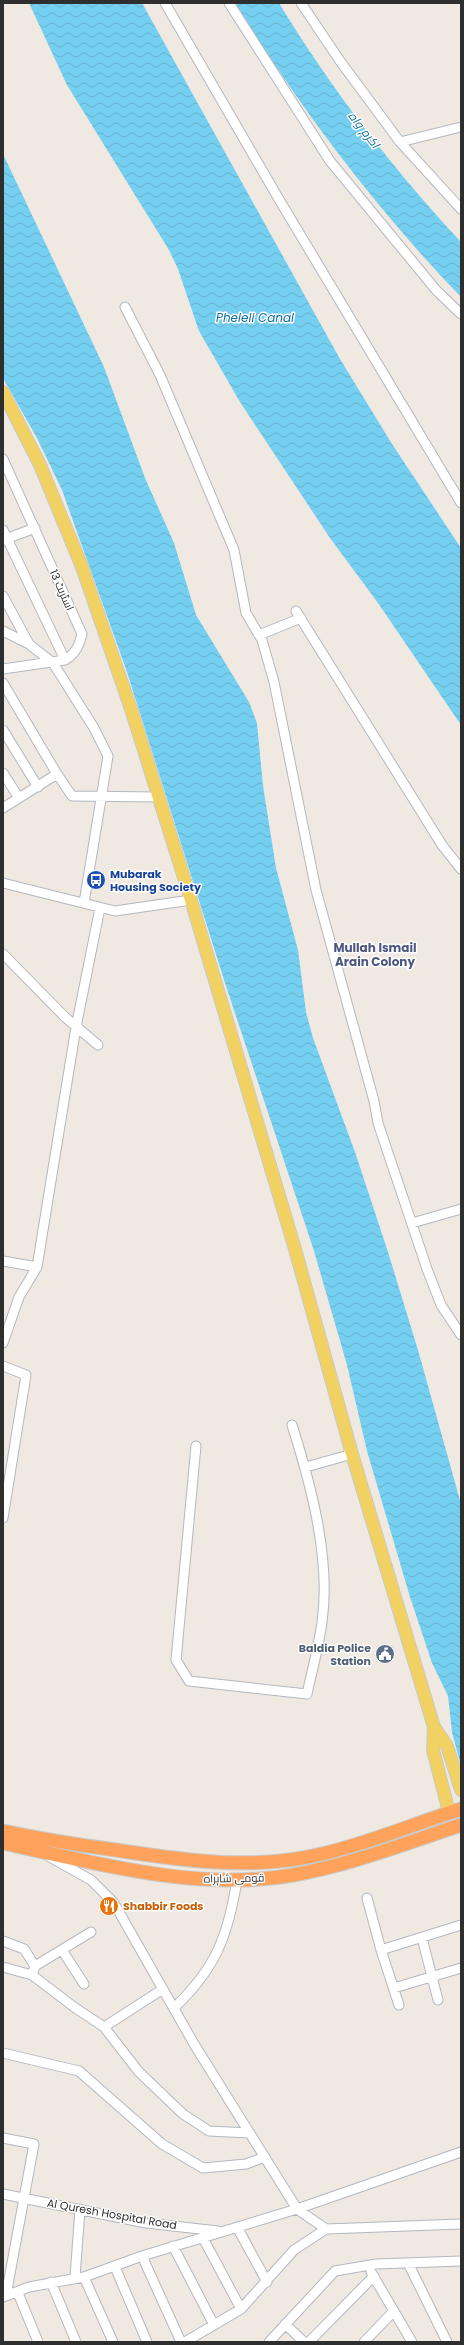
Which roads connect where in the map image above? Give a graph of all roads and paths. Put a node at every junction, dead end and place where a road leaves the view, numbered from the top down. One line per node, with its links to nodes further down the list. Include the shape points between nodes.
1 (165, 3): 11 (street)
2 (229, 3): 8 (street, via 330,161 436,290)
3 (301, 3): 5 (street)
4 (461, 127): 5 (street)
5 (400, 142): 6 (street)
6 (461, 209)
7 (125, 307): 17 (street, via 160,375 234,550 246,613)
8 (461, 314)
9 (3, 392): 27 (main road, via 40,465 82,567 131,709)
10 (3, 459): 12 (street, اسٹریٹ 13)
11 (461, 503)
12 (35, 528): 13 (street); 19 (street, اسٹریٹ 13, via 82,634 74,655)
13 (4, 536): 19 (street)
14 (3, 596): 15 (street)
15 (5, 606): 18 (street)
16 (3, 631): 18 (street)
17 (259, 635): 31 (street, via 298,614 442,844); 40 (street, via 274,682 316,890 378,1123)
18 (29, 644): 20 (street)
19 (65, 660): 20 (street)
20 (52, 663): 21 (street); 29 (street, via 94,728 108,756)
21 (3, 670)
22 (3, 683): 25 (street)
23 (3, 730): 26 (street)
24 (3, 773): 28 (street)
25 (57, 774): 26 (street); 29 (street, via 72,796)
26 (38, 787): 28 (street)
27 (157, 797): 29 (street); 33 (main road)
28 (19, 798): 30 (street)
29 (102, 798): 34 (street)
30 (3, 808)
31 (461, 869)
32 (3, 884): 34 (street)
33 (191, 900): 35 (street, via 115,911); 48 (main road, via 295,1249)
34 (84, 903): 35 (street)
35 (100, 908): 37 (street)
36 (3, 954): 37 (street)
37 (76, 1027): 38 (street); 42 (street)
38 (98, 1045)
39 (461, 1209): 40 (street)
40 (412, 1224): 43 (street, via 441,1305)
41 (3, 1261): 42 (street)
42 (37, 1267): 44 (street, via 19,1296)
43 (461, 1335)
44 (3, 1344)
45 (3, 1366): 50 (street, via 26,1375)
46 (292, 1425): 49 (street)
47 (196, 1446): 49 (street, via 176,1660 189,1681 307,1694 322,1622 324,1583 321,1548)
48 (352, 1454): 49 (street); 51 (main road)
49 (306, 1467)
50 (3, 1518)
51 (434, 1727): 52 (main road, via 446,1746); 53 (main road, via 432,1750)
52 (461, 1790)
53 (455, 1810): 58 (highway, قومی شاہراہ)
54 (461, 1825): 59 (highway, قومی شاہراہ)
55 (3, 1831): 58 (highway, قومی شاہراہ, via 39,1839 180,1860 242,1864 292,1860)
56 (3, 1843): 57 (highway, قومی شاہراہ)
57 (43, 1852): 60 (highway, قومی شاہراہ, via 176,1877); 74 (street, via 91,1880 114,1903)
58 (326, 1853): 59 (highway)
59 (331, 1867): 60 (highway, قومی شاہراہ, via 291,1876)
60 (237, 1880): 77 (street, via 231,1915 218,1953 196,1987)
61 (367, 1898): 67 (street)
62 (461, 1926): 64 (street)
63 (91, 1932): 66 (street)
64 (422, 1938): 67 (street); 71 (street)
65 (3, 1941): 70 (street, via 24,1949)
66 (62, 1950): 70 (street); 72 (street)
67 (381, 1950): 73 (street)
68 (3, 1967): 70 (street)
69 (461, 1968): 71 (street)
70 (33, 1971): 78 (street, via 74,2007)
71 (432, 1977): 73 (street); 75 (street)
72 (84, 1984)
73 (394, 1988): 76 (street)
74 (163, 1989): 77 (street); 78 (street)
75 (438, 2000)
76 (399, 2005)
77 (174, 2008): 80 (street)
78 (104, 2027): 80 (street, via 139,2072 183,2114 209,2131)
79 (3, 2053): 83 (street, via 79,2071 162,2144 203,2168 246,2164)
80 (250, 2133): 83 (street)
81 (3, 2138): 85 (street, via 34,2144)
82 (461, 2152): 87 (street)
83 (265, 2157): 87 (street)
84 (3, 2194): 85 (street, Al Quresh Hospital Road)
85 (24, 2198): 86 (street, Al Quresh Hospital Road); 103 (street)
86 (80, 2209): 91 (street, Al Quresh Hospital Road, via 146,2223); 100 (street)
87 (297, 2209): 89 (street); 90 (street)
88 (461, 2224): 90 (street)
89 (237, 2227): 91 (street); 102 (street)
90 (326, 2229): 102 (street, via 294,2250)
91 (221, 2232): 92 (street)
92 (203, 2238): 93 (street); 106 (street)
93 (173, 2246): 94 (street); 109 (street)
94 (142, 2256): 98 (street); 114 (street)
95 (461, 2261): 96 (street)
96 (408, 2263): 97 (street); 121 (street)
97 (368, 2266): 99 (street); 108 (street, via 335,2270)
98 (115, 2267): 100 (street); 113 (street)
99 (374, 2276): 107 (street); 118 (street)
100 (80, 2277): 101 (street); 112 (street)
101 (51, 2282): 104 (street, via 29,2287); 111 (street)
102 (266, 2282): 106 (street)
103 (5, 2284): 105 (street)
104 (18, 2293): 105 (street); 110 (street)
105 (3, 2297)
106 (241, 2309): 109 (street)
107 (394, 2311): 119 (street); 120 (street)
108 (285, 2324): 116 (street); 117 (street)
109 (214, 2325): 115 (street)
110 (38, 2342)
111 (76, 2342)
112 (113, 2342)
113 (147, 2342)
114 (180, 2342)
115 (184, 2342)
116 (269, 2342)
117 (304, 2342)
118 (309, 2342)
119 (364, 2342)
120 (412, 2342)
121 (447, 2342)

